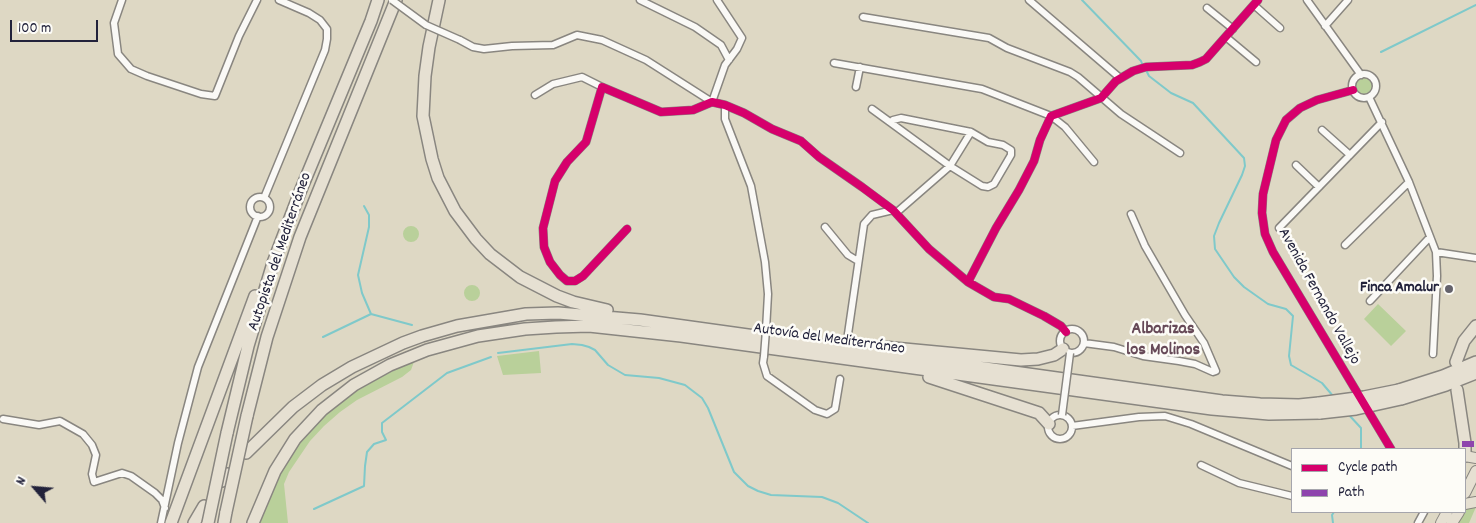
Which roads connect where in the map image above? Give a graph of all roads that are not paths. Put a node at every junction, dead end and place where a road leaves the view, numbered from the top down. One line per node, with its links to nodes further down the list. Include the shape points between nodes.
1 (122, 0): 2 (street, via 114,23 118,54 131,69 215,96)
2 (257, 0)
3 (279, 0): 47 (street, via 309,13 328,29 324,50)
4 (378, 0): 35 (highway, Autopista del Mediterráneo)
5 (394, 0): 31 (street, bridge, via 426,25 484,49 553,45 577,35 602,40 646,60); 94 (highway, Autopista del Mediterráneo, bridge, via 300,237 268,337)
6 (439, 0): 61 (highway, via 427,57 423,116 438,178 455,211 476,239 520,277 565,299)
7 (640, 0): 19 (street, via 695,27 721,45)
8 (717, 0): 19 (street, via 742,38)
9 (1029, 0): 24 (street)
10 (1307, 0): 15 (street)
11 (1348, 0): 15 (street)
12 (1256, 3): 16 (street); 17 (street)
13 (1207, 8): 16 (street)
14 (863, 17): 30 (street, via 989,38 1070,72)
15 (1326, 26): 23 (street)
16 (1233, 28): 18 (street)
17 (1280, 28)
18 (1226, 37): 21 (street); 24 (street, via 1200,62 1139,68)
19 (729, 60): 31 (street)
20 (834, 62): 22 (street)
21 (1256, 62)
22 (860, 67): 25 (street); 34 (street, via 982,89)
23 (1360, 75): 27 (street, via 1353,82); 29 (street, via 1368,75 1374,80 1374,91)
24 (1120, 78): 30 (street)
25 (856, 86)
26 (602, 87): 28 (street, via 582,77 553,84); 31 (street, via 661,112 693,110); 53 (street, via 586,142 555,181 543,228 544,247 560,275 567,281 575,281)
27 (1353, 90): 29 (street, via 1358,96); 81 (street, Avenida Fernando Vallejo, via 1316,100 1286,120 1276,140 1263,194 1262,213 1272,252)
28 (535, 95)
29 (1369, 96): 36 (street)
30 (1101, 98): 34 (street); 40 (street)
31 (712, 102): 32 (street)
32 (725, 105): 48 (street, via 801,141); 73 (street, bridge, via 726,119 751,186 766,270 768,294 762,363 767,376 814,410 828,414 835,409)
33 (872, 109): 37 (street)
34 (1051, 116): 42 (street, via 1065,127); 59 (street, via 1034,161)
35 (328, 121): 96 (highway, via 313,146); 98 (highway, Autopista del Mediterráneo, bridge, via 273,263 248,346)
36 (1382, 122): 41 (street); 45 (street)
37 (891, 123): 39 (street, via 901,118); 44 (street)
38 (1322, 130): 41 (street)
39 (971, 132): 44 (street); 44 (street, via 1011,150 1003,171 988,187)
40 (1180, 153)
41 (1350, 155): 46 (street)
42 (1094, 162)
43 (1296, 165): 46 (street)
44 (950, 166): 48 (street)
45 (1409, 182): 54 (street); 55 (street)
46 (1319, 188): 52 (street)
47 (264, 198): 50 (street, via 270,210); 50 (street, via 259,197 252,202 252,211)
48 (894, 212): 58 (street, via 872,215 867,219); 59 (street, via 929,250)
49 (1131, 214): 65 (street, via 1145,246 1204,343 1216,371 1187,362)
50 (258, 216): 92 (street, via 198,367)
51 (824, 227): 58 (street)
52 (1279, 228)
53 (627, 229)
54 (1430, 237): 56 (street); 60 (street)
55 (1345, 245)
56 (1436, 252): 57 (street); 68 (street)
57 (1476, 258)
58 (858, 261): 64 (street)
59 (968, 282): 63 (street, via 1044,316)
60 (1370, 300)
61 (640, 320): 66 (highway, Autovía del Mediterráneo); 85 (highway, Autovía del Mediterráneo, via 526,314 457,326 404,343 322,385 293,407)
62 (1476, 326): 70 (highway, via 1464,341)
63 (1066, 332): 65 (street, via 1077,330); 67 (street, via 1061,338)
64 (848, 334)
65 (1084, 342): 67 (street, via 1078,352)
66 (819, 345): 67 (highway, via 857,345 1021,360); 76 (highway, Autovía del Mediterráneo, via 1222,401)
67 (1067, 351): 77 (street, bridge)
68 (1433, 354)
69 (850, 360): 76 (highway, Autovía del Mediterráneo, via 1212,410 1269,414); 79 (highway, via 955,384 1039,413); 99 (highway, Autovía del Mediterráneo, via 595,327 556,327 460,340 409,357 354,385 322,410 296,439 275,471)
70 (1456, 362)
71 (1476, 362): 75 (highway, Autovía del Mediterráneo)
72 (1476, 373): 75 (highway, Autovía del Mediterráneo, via 1446,385)
73 (840, 379)
74 (1457, 390): 84 (highway)
75 (1400, 394): 76 (highway, Autovía del Mediterráneo, bridge, via 1356,409)
76 (1320, 408)
77 (1062, 415): 79 (street, via 1055,416); 80 (street)
78 (3, 419): 92 (street, via 40,425 60,421 83,434 92,445 96,455 92,474 94,482 122,473 131,476 155,493)
79 (1049, 424): 80 (street, via 1051,435 1057,439 1068,436)
80 (1072, 426): 87 (street, via 1165,416)
81 (1383, 436): 82 (street, Avenida Fernando Vallejo); 83 (street, Avenida Fernando Vallejo)
82 (1386, 448)
83 (1390, 448)
84 (1465, 448)
85 (246, 453)
86 (1201, 464): 90 (street, via 1239,483)
87 (1291, 466)
88 (1476, 471): 89 (main road)
89 (1466, 491)
90 (1291, 496)
91 (204, 506): 97 (highway)
92 (165, 508): 95 (street)
93 (1458, 513): 100 (main road)
94 (225, 518)
95 (161, 523)
96 (171, 523)
97 (194, 523)
98 (208, 523)
99 (253, 523)
100 (1450, 523)

